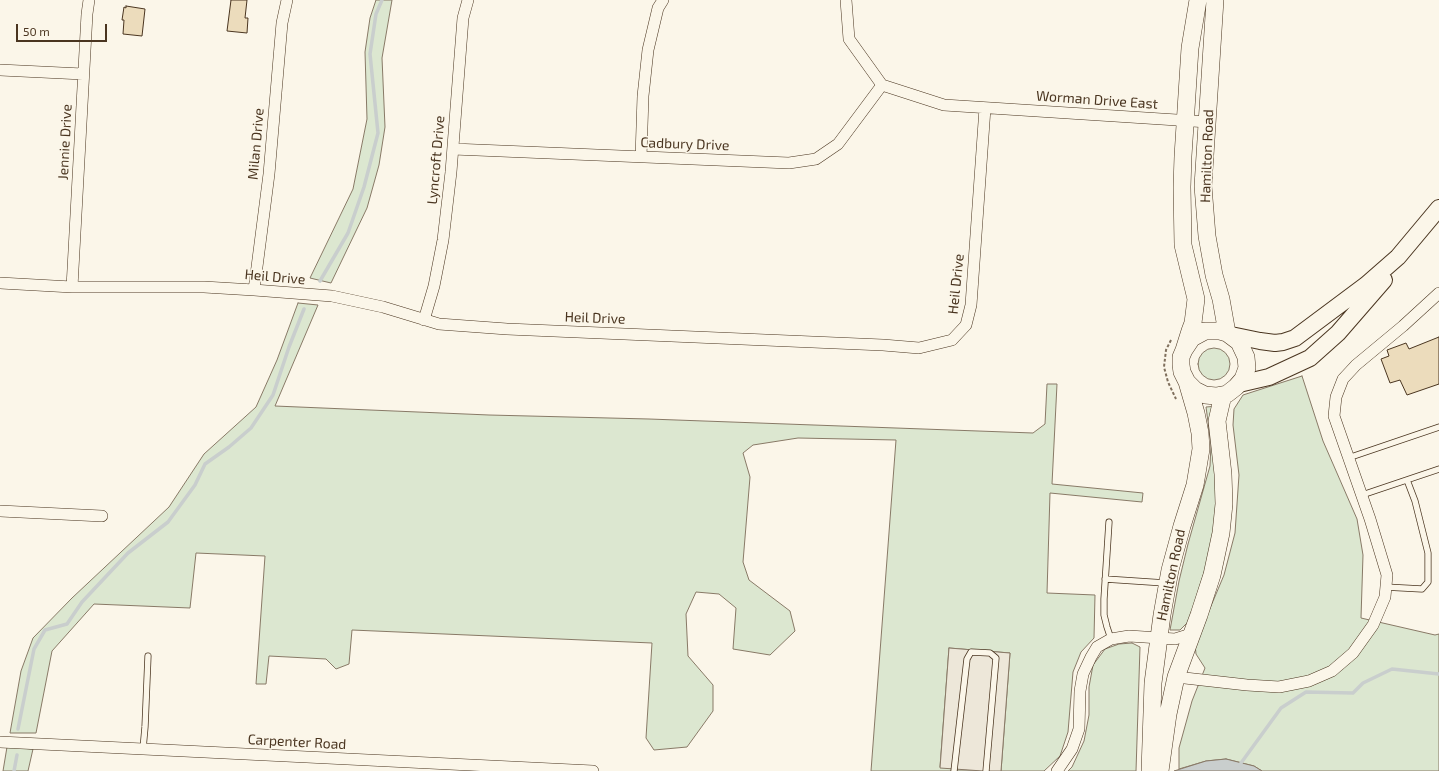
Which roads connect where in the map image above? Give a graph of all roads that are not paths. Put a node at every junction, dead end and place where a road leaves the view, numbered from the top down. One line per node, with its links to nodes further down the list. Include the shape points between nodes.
1 (89, 0): 9 (street, Jennie Drive)
2 (287, 0): 20 (street, Milan Drive, via 282,23 269,174)
3 (468, 0): 14 (street, Lyncroft Drive, via 463,18)
4 (664, 0): 15 (street, via 658,8 648,50)
5 (846, 0): 10 (street, via 849,39)
6 (1198, 0): 12 (main road, Hamilton Road, via 1190,48)
7 (1215, 0): 13 (main road, Hamilton Road)
8 (0, 70): 9 (street)
9 (84, 74): 19 (street, Jennie Drive)
10 (882, 85): 11 (street, Worman Drive East, via 944,105); 15 (street, Cadbury Drive, via 838,144 816,159 789,163)
11 (985, 108): 12 (street, Worman Drive East); 22 (street, Heil Drive, via 971,305 966,325 952,340 919,348 507,329 439,324)
12 (1185, 121): 13 (street, Worman Drive East); 23 (main road, Hamilton Road, via 1182,188 1184,224 1203,294 1202,315)
13 (1208, 122): 24 (main road, Hamilton Road, via 1203,186 1206,223 1214,275)
14 (453, 149): 15 (street, Cadbury Drive); 22 (street, Lyncroft Drive, via 443,240)
15 (641, 157)
16 (1439, 208): 17 (main road)
17 (1398, 257): 24 (main road, via 1354,294 1335,318 1298,347 1274,351); 26 (main road, via 1386,278 1338,333 1310,358 1269,377)
18 (0, 283): 19 (street, Heil Drive)
19 (72, 287): 20 (street, Heil Drive, via 204,287)
20 (254, 290): 22 (street, Heil Drive, via 332,296 383,307)
21 (1439, 293): 28 (street, via 1343,379 1336,397 1334,416)
22 (424, 320)
23 (1196, 328): 24 (main road, via 1213,330); 25 (main road, via 1184,350 1181,365)
24 (1234, 338): 26 (main road, via 1246,357 1247,368 1243,379)
25 (1187, 382): 26 (main road, via 1205,395 1216,396); 36 (main road, Hamilton Road, via 1197,419 1201,449 1195,484)
26 (1233, 389): 38 (main road, Hamilton Road, via 1226,430 1232,474 1227,539 1211,594)
27 (1439, 427): 28 (lane)
28 (1348, 458): 31 (street)
29 (1439, 469): 30 (lane)
30 (1407, 480): 31 (lane); 37 (lane, via 1428,553 1428,582 1422,589)
31 (1362, 495): 37 (street, via 1387,574)
32 (0, 511): 33 (street)
33 (102, 516)
34 (1108, 522): 35 (lane)
35 (1105, 579): 36 (lane); 40 (lane, via 1104,615)
36 (1168, 583): 39 (main road, Hamilton Road)
37 (1386, 587): 42 (street, via 1385,597 1372,625 1354,653 1332,671 1309,681 1279,687 1247,686)
38 (1194, 628): 39 (street, via 1175,638); 42 (main road, Hamilton Road)
39 (1159, 637): 40 (street, via 1129,636); 43 (main road, Hamilton Road, via 1153,683)
40 (1112, 639): 49 (street, via 1097,647 1083,674 1079,729 1072,750)
41 (148, 656): 45 (lane)
42 (1176, 677): 43 (main road, Hamilton Road, via 1168,714)
43 (1158, 738): 50 (main road, Hamilton Road); 51 (main road, Hamilton Road)
44 (0, 742): 45 (street, Carpenter Road)
45 (142, 749): 46 (street, Carpenter Road)
46 (593, 771)
47 (954, 771): 48 (lane, via 966,659 971,652 990,653 996,658)
48 (986, 771)
49 (1057, 771)
50 (1150, 771)
51 (1160, 771)

